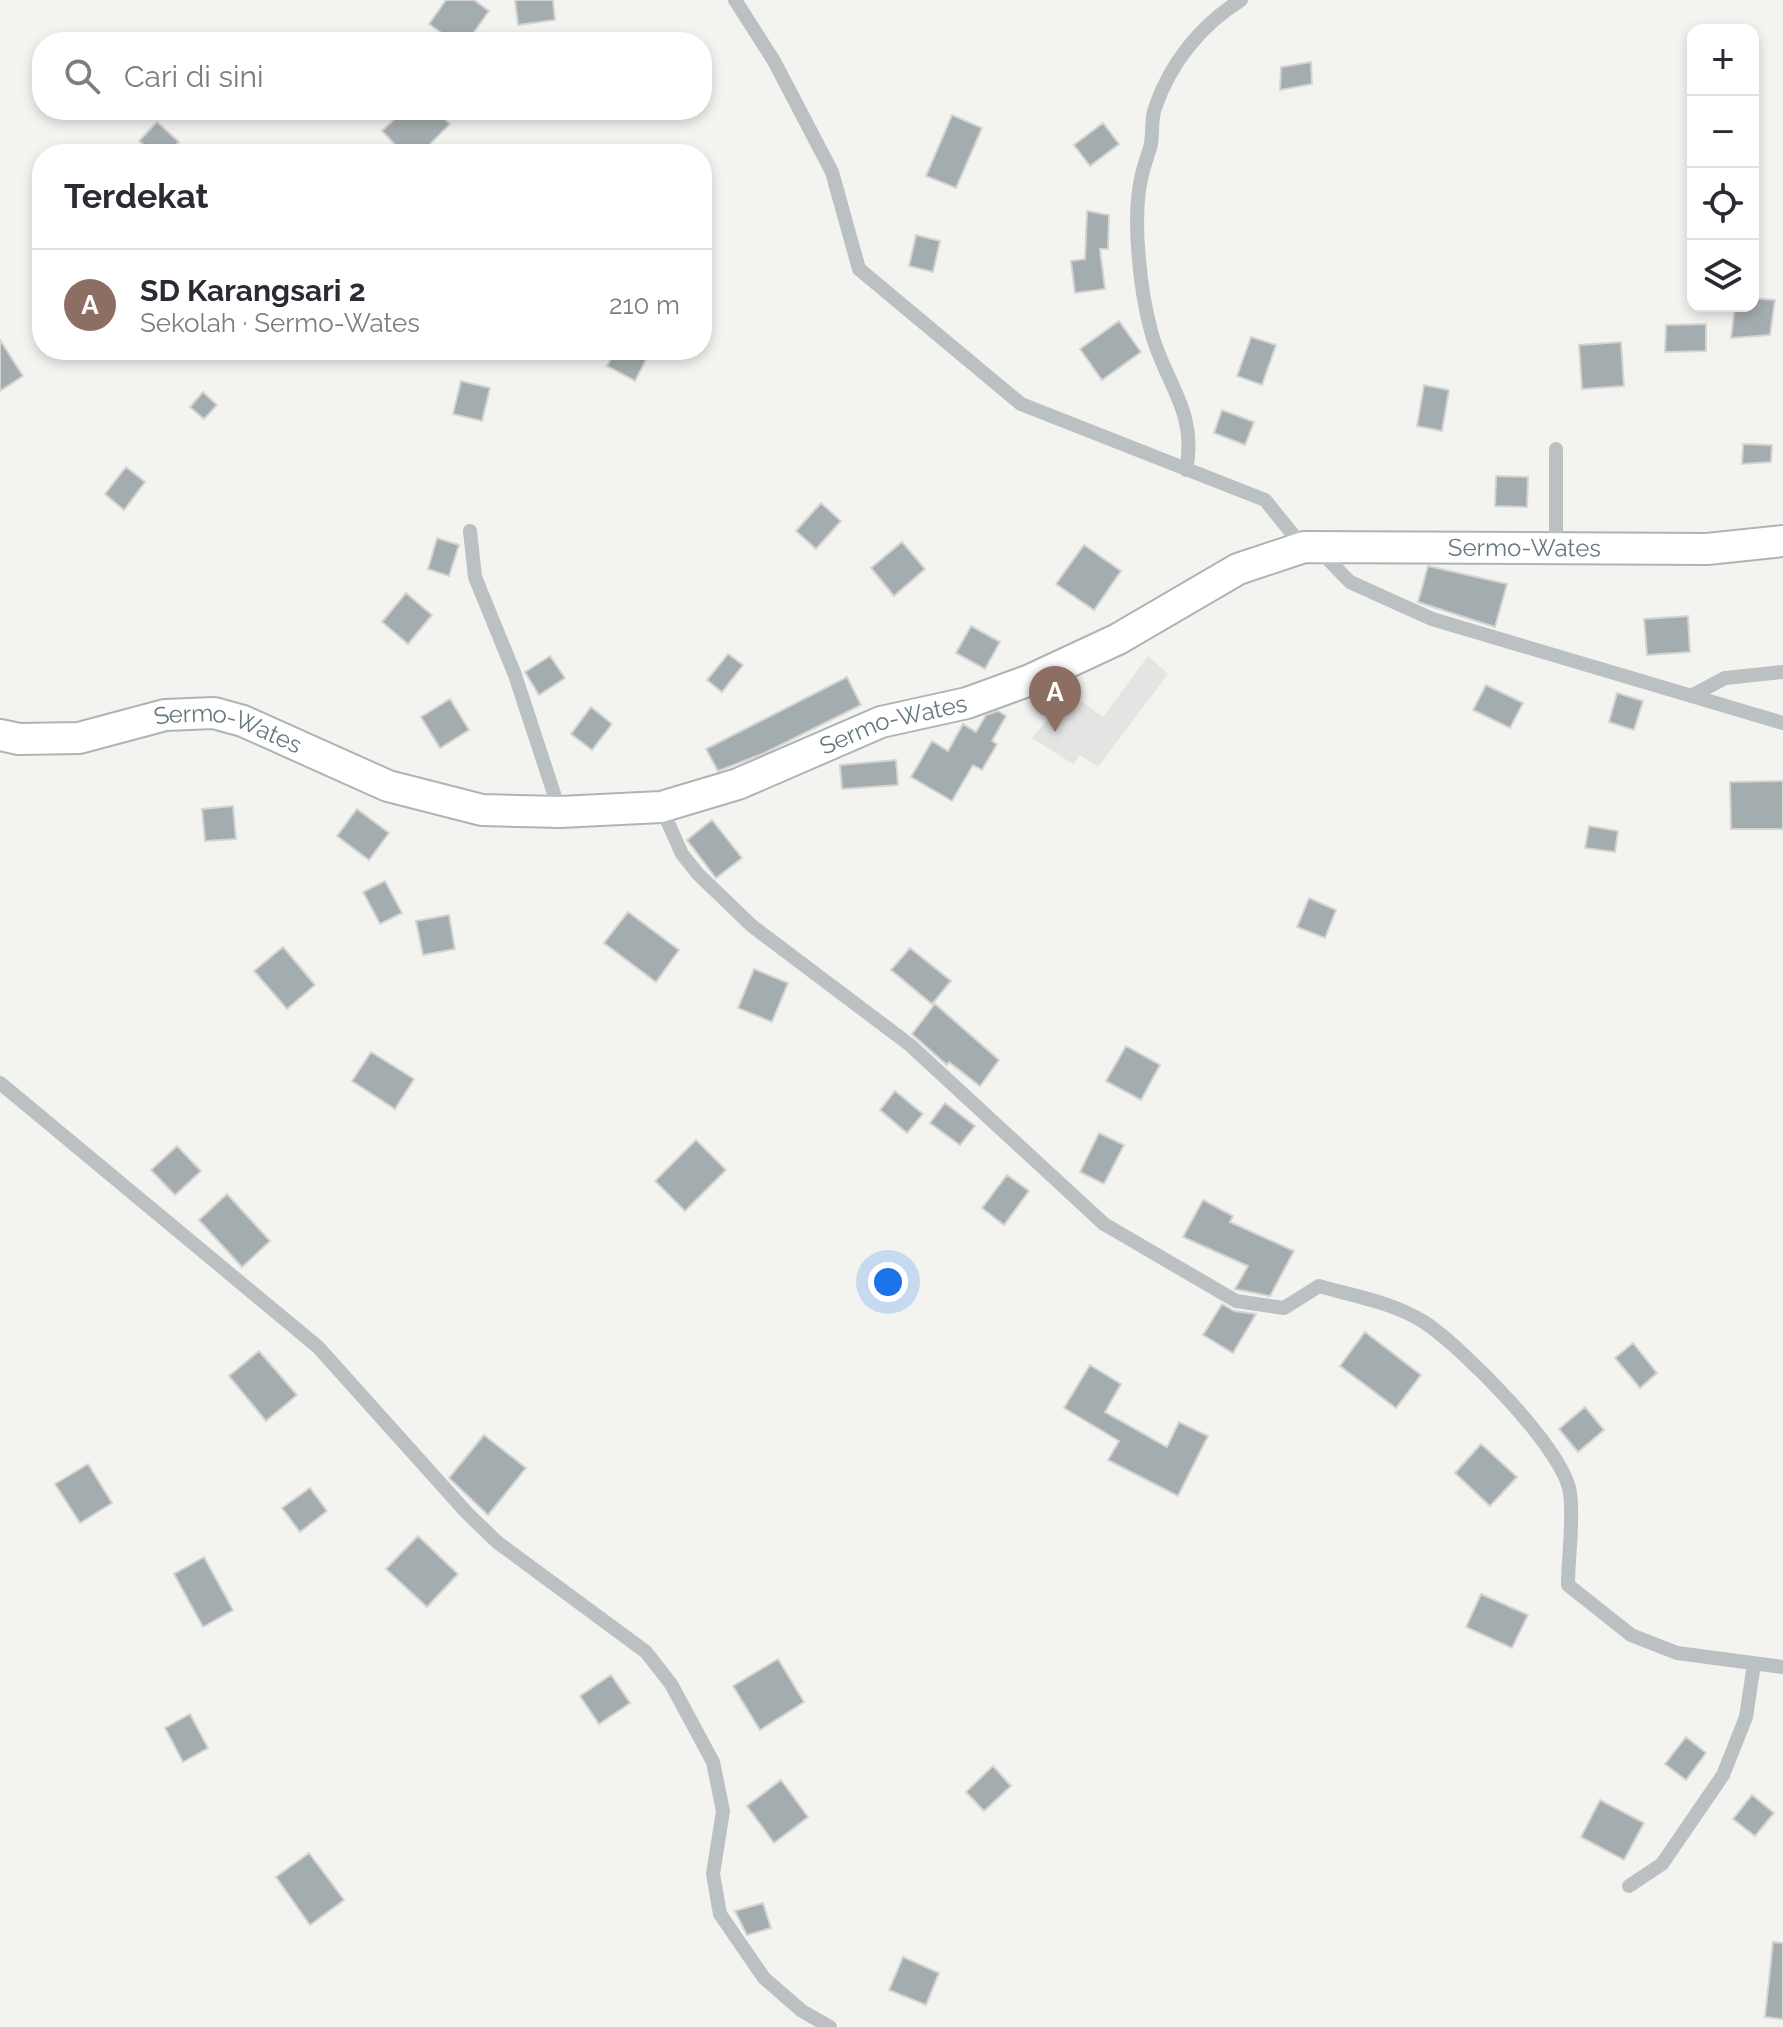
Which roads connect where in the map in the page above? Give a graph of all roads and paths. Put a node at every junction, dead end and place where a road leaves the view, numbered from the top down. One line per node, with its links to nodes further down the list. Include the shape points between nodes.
1 (735, 0): 4 (street, via 774,61 832,172 859,269 1021,404)
2 (1241, 0): 4 (street, via 1212,18 1191,42 1154,109 1140,181 1136,233 1151,332 1186,419 1191,443)
3 (1556, 449): 8 (street)
4 (1186, 470): 7 (street, via 1265,500)
5 (470, 531): 14 (street, via 475,577 515,675)
6 (1783, 541): 8 (main road, Sermo-Wates, via 1707,549)
7 (1310, 546): 8 (main road, Sermo-Wates); 10 (street, via 1350,582 1432,619); 13 (main road, Sermo-Wates, via 1238,569 1118,639 1030,680 967,703 881,722 738,784)
8 (1556, 549)
9 (1783, 672): 10 (street, via 1725,678)
10 (1691, 696): 11 (street)
11 (1783, 723)
12 (0, 735): 14 (main road, Sermo-Wates, via 79,738 165,715 214,713 388,786 482,810)
13 (661, 807): 14 (main road, Sermo-Wates); 16 (street, via 682,854 752,926 910,1045 1104,1224 1236,1301 1284,1308 1319,1286 1424,1322 1488,1377 1548,1450 1570,1491 1568,1585 1631,1635 1677,1653)
14 (560, 812)
15 (0, 1083): 19 (street, via 318,1347 497,1542 646,1652 671,1684 713,1762 723,1811 713,1874 720,1914 764,1978)
16 (1754, 1664): 17 (street); 18 (street, via 1746,1717 1723,1775 1662,1864)
17 (1783, 1667)
18 (1629, 1886)
19 (830, 2027)

